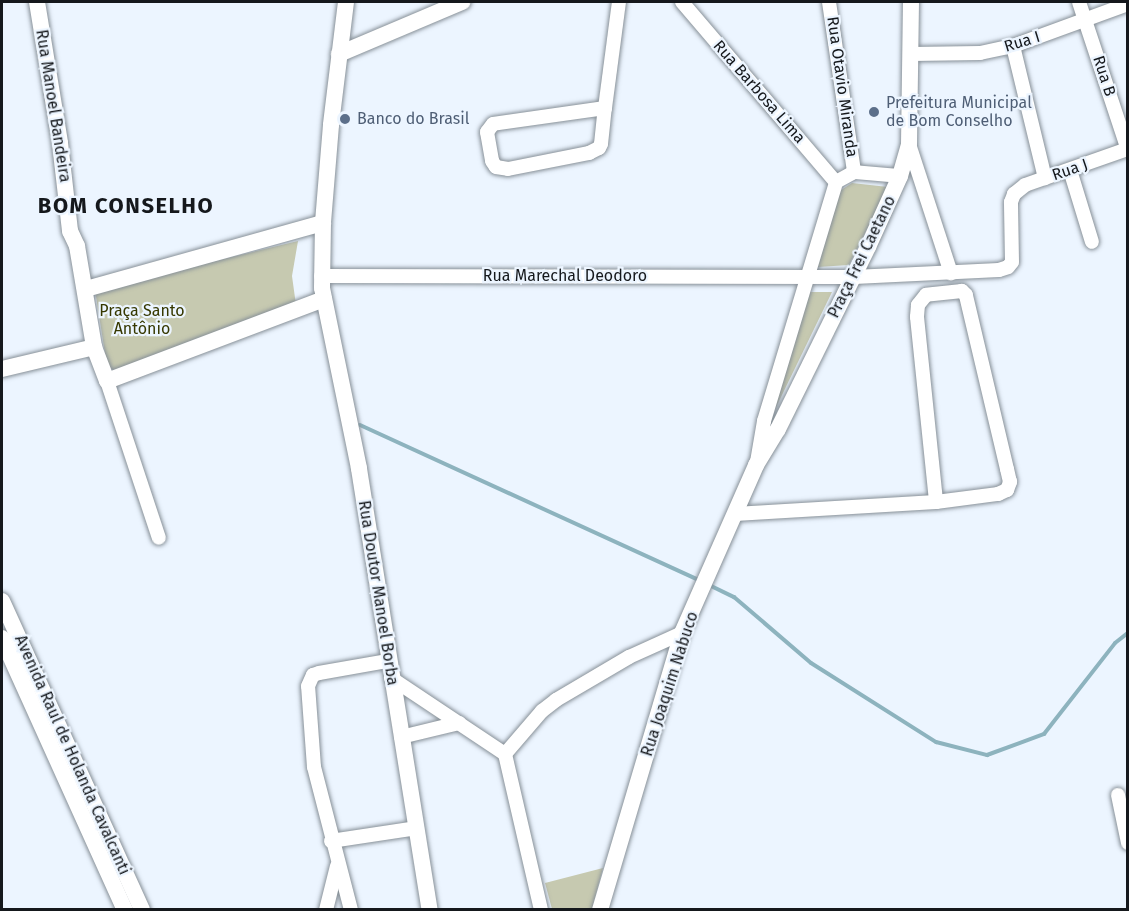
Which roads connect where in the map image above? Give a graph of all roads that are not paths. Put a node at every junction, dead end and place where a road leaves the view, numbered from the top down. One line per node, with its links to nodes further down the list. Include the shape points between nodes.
1 (37, 2): 26 (street, Rua Manoel Bandeira, via 70,231)
2 (46, 2): 26 (street, Rua Manoel Bandeira, via 81,230)
3 (346, 2): 13 (street, Rua Doutor Manoel Borba)
4 (462, 2): 13 (street)
5 (619, 2): 15 (street)
6 (682, 2): 22 (street, Rua Barbosa Lima)
7 (830, 2): 19 (street, Rua Otavio Miranda)
8 (910, 2): 14 (street)
9 (1079, 2): 11 (street, Rua B)
10 (1126, 6): 11 (street, Rua I)
11 (1086, 21): 12 (street, Rua I); 17 (street, Rua B)
12 (1013, 46): 14 (street, Rua I, via 980,53); 21 (street)
13 (339, 54): 24 (street, Rua Doutor Manoel Borba)
14 (912, 54): 16 (street)
15 (605, 108): 15 (street, via 601,144 594,151 508,169 496,167 492,161 487,132 493,124)
16 (909, 144): 20 (street); 27 (street)
17 (1127, 149): 18 (street, Rua J)
18 (1070, 170): 21 (street, Rua J); 25 (street)
19 (854, 172): 20 (street, Praça Frei Caetano); 22 (street)
20 (900, 176): 30 (street, Praça Frei Caetano)
21 (1045, 178): 23 (street, Rua J)
22 (836, 182): 29 (street)
23 (1014, 194): 27 (street, Rua Marechal Deodoro, via 1010,265 999,270)
24 (323, 223): 28 (street, Rua Doutor Manoel Borba); 31 (street)
25 (1092, 242)
26 (77, 246): 31 (street, Rua Manoel Bandeira)
27 (955, 273): 30 (street, Rua Marechal Deodoro); 32 (street)
28 (321, 276): 29 (street, Rua Marechal Deodoro); 33 (street, Rua Doutor Manoel Borba)
29 (808, 276): 30 (street, Rua Marechal Deodoro); 37 (street, via 764,421)
30 (854, 277): 37 (street, Praça Frei Caetano)
31 (86, 289): 34 (street, Rua Manoel Bandeira)
32 (959, 291): 38 (street, via 926,295 920,301 917,317); 38 (street, via 966,295 1010,486 998,494)
33 (324, 299): 36 (street); 44 (street, Rua Doutor Manoel Borba, via 359,469)
34 (94, 347): 35 (street); 36 (street, Rua Manoel Bandeira)
35 (2, 369)
36 (107, 381): 40 (street)
37 (756, 465): 39 (street, Rua Joaquim Nabuco)
38 (936, 502): 39 (street)
39 (735, 514): 42 (street, Rua Joaquim Nabuco)
40 (159, 538)
41 (2, 600): 46 (street, Avenida Raul de Holanda Cavalcanti)
42 (685, 628): 49 (street, via 556,700); 61 (street, Rua Joaquim Nabuco)
43 (2, 639): 46 (street, Avenida Raul de Holanda Cavalcanti)
44 (388, 661): 45 (street, Rua Doutor Manoel Borba); 52 (street, via 319,673 310,680 309,725 314,767)
45 (391, 678): 47 (street); 48 (street, Rua Doutor Manoel Borba)
46 (47, 716): 55 (street, Avenida Raul de Holanda Cavalcanti); 56 (street, Avenida Raul de Holanda Cavalcanti)
47 (459, 723): 48 (street); 49 (street)
48 (401, 737): 51 (street, Rua Doutor Manoel Borba)
49 (505, 754): 60 (street)
50 (1118, 795): 53 (street)
51 (417, 828): 52 (street); 59 (street, Rua Doutor Manoel Borba)
52 (331, 841): 54 (street)
53 (1128, 843)
54 (337, 864): 57 (street); 58 (street)
55 (125, 909)
56 (142, 909)
57 (326, 909)
58 (351, 909)
59 (430, 909)
60 (541, 909)
61 (600, 909)

